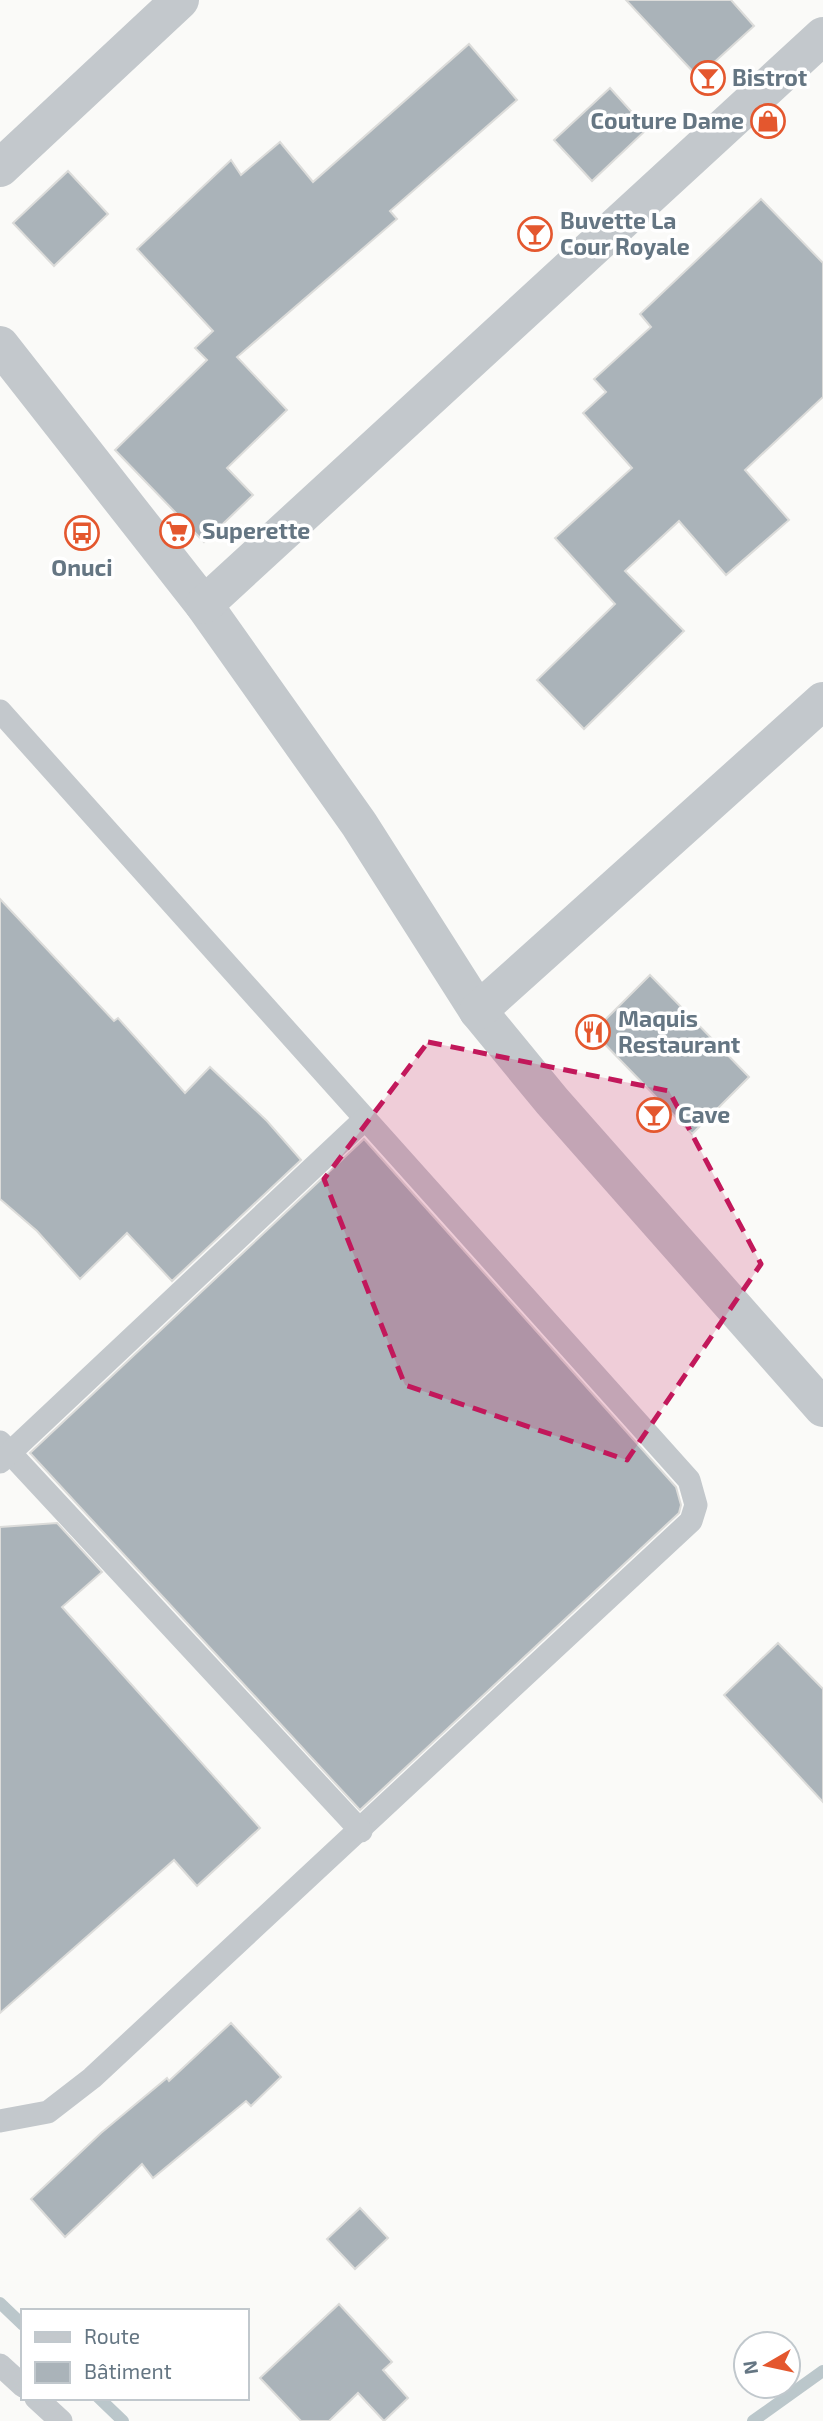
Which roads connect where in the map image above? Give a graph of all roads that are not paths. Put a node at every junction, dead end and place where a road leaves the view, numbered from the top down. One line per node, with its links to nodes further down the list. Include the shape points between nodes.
1 (180, 0): 3 (street)
2 (823, 36): 5 (street)
3 (0, 168)
4 (0, 345): 5 (street)
5 (204, 605): 8 (street, via 359,824)
6 (823, 701): 8 (street)
7 (0, 711): 9 (lane)
8 (478, 1011): 10 (street)
9 (365, 1118): 11 (lane); 12 (lane, via 689,1480 696,1505 691,1521)
10 (823, 1408)
11 (3, 1452): 12 (lane)
12 (360, 1831): 13 (lane, via 92,2078 48,2112)
13 (0, 2121)
14 (0, 2365): 15 (lane)
15 (21, 2384)
16 (38, 2400): 17 (lane)
17 (61, 2421)

